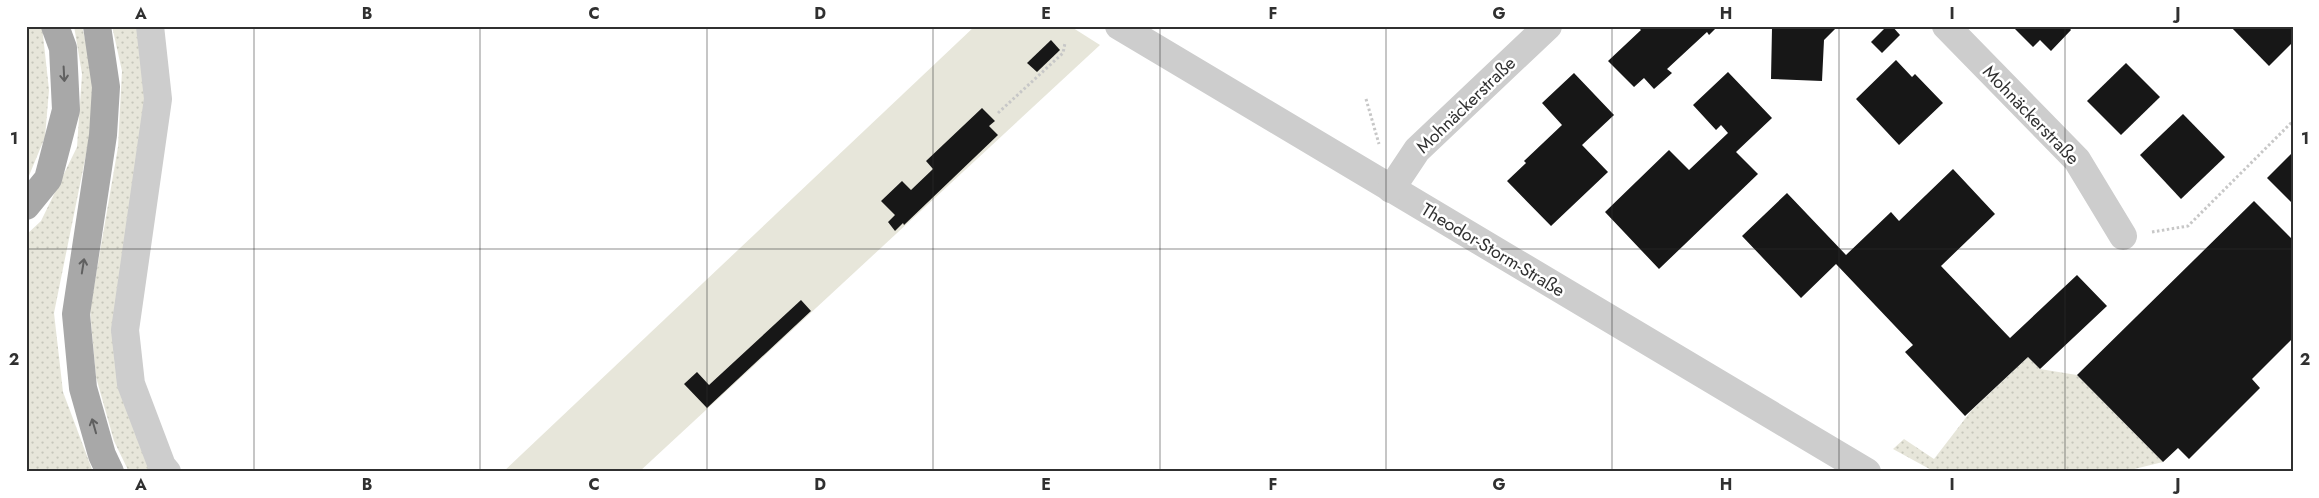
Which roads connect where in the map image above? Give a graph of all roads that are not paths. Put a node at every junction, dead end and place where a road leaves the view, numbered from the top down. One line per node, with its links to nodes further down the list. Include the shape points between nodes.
1 (55, 26): 8 (main road, one-way to 8, via 63,48 66,110 48,178)
2 (97, 26): 10 (main road, one-way to 2, via 83,388 76,314 103,135 106,87)
3 (150, 26): 11 (street, via 158,99 125,330 131,384)
4 (1119, 26): 7 (street, Theodor-Storm-Straße)
5 (1548, 26): 7 (street, Mohnäckerstraße, via 1417,150)
6 (1946, 26): 9 (street, Mohnäckerstraße, via 2077,160)
7 (1391, 189): 12 (street, Theodor-Storm-Straße)
8 (26, 206)
9 (2122, 236)
10 (110, 472)
11 (167, 472)
12 (1867, 472)

